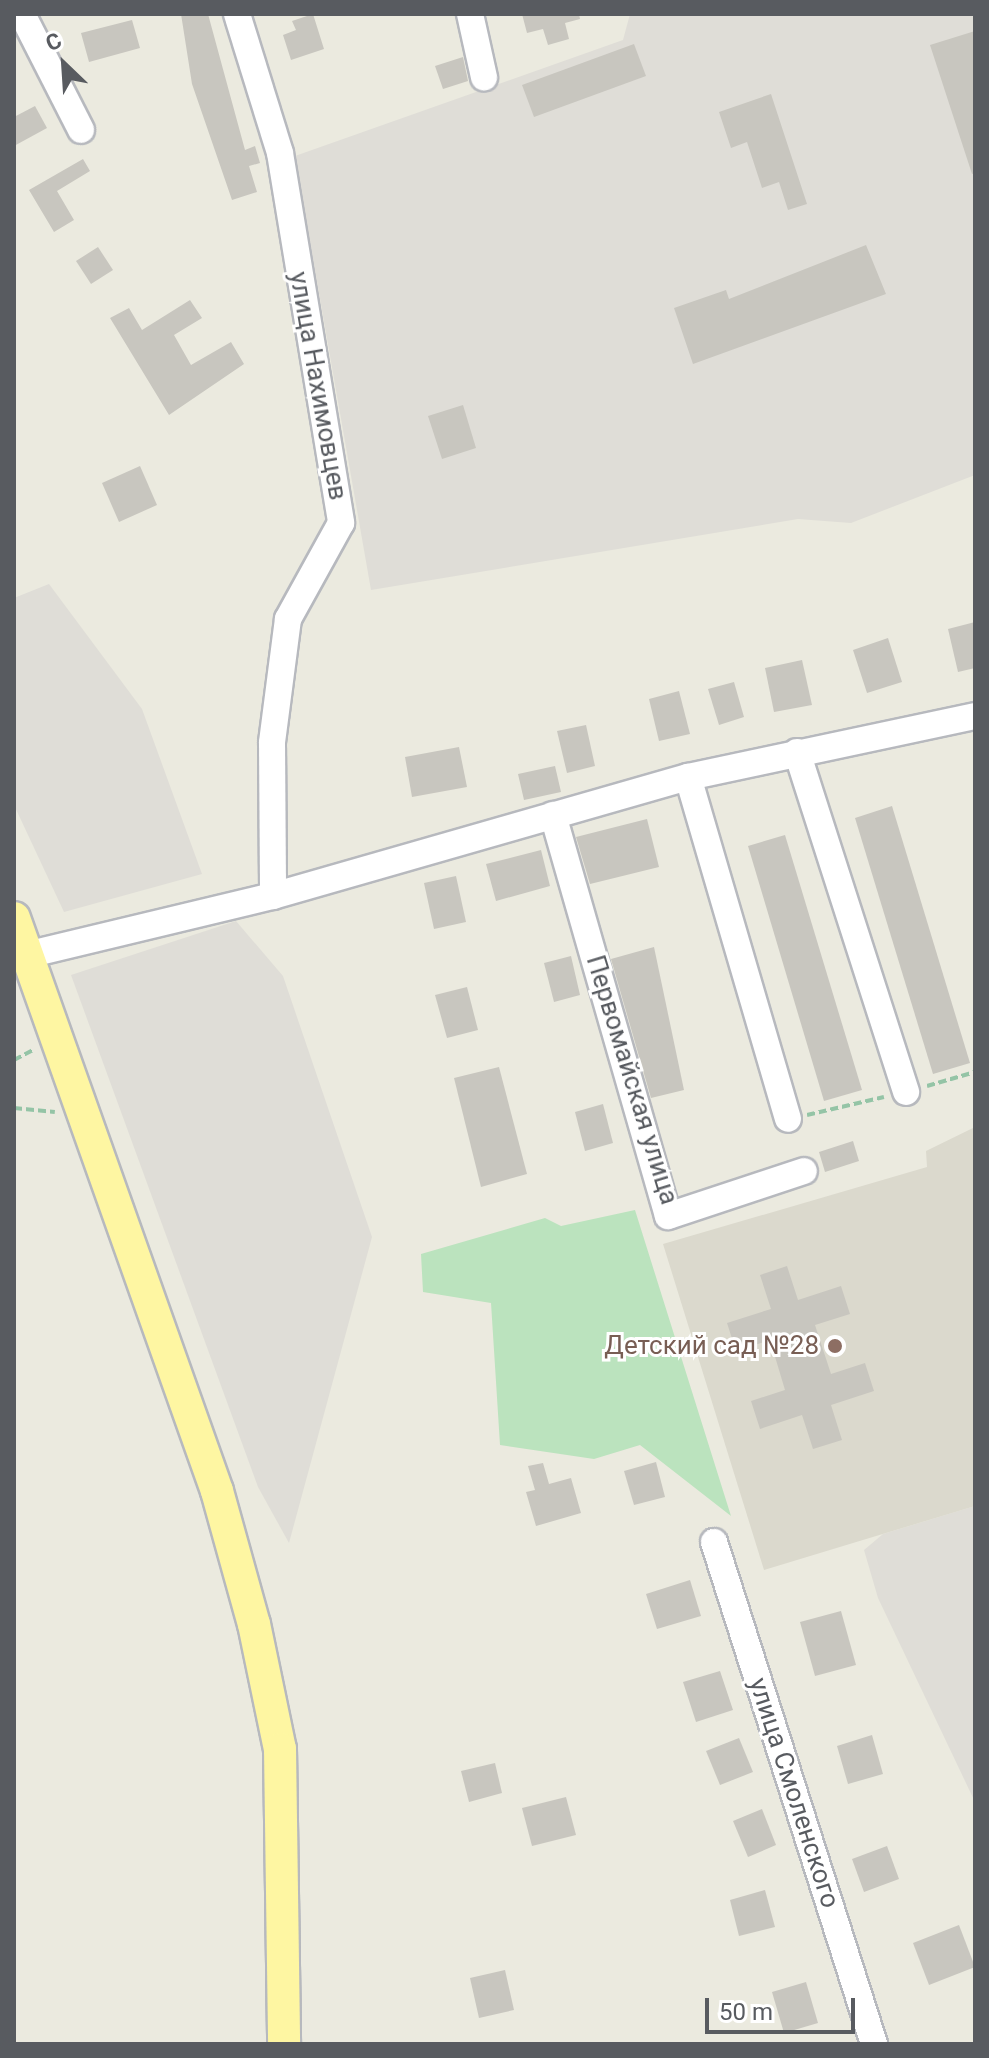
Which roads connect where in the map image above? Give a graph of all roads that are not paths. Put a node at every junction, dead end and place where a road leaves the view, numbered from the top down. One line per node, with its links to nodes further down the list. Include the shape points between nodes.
1 (22, 14): 5 (street)
2 (237, 14): 10 (street, улица Нахимовцев, via 280,153 341,523 288,619 272,743)
3 (470, 14): 4 (street)
4 (484, 77)
5 (81, 130)
6 (975, 716): 7 (street)
7 (797, 752): 8 (street); 13 (street)
8 (688, 777): 9 (street); 14 (street)
9 (553, 815): 10 (street); 15 (street, Первомайская улица, via 668,1216)
10 (273, 896): 12 (street)
11 (14, 918): 12 (main road)
12 (22, 956): 17 (main road, via 86,1116 217,1491 257,1639 280,1749)
13 (906, 1092)
14 (788, 1119)
15 (804, 1171)
16 (714, 1542): 18 (street, улица Смоленского)
17 (284, 2044)
18 (874, 2044)

